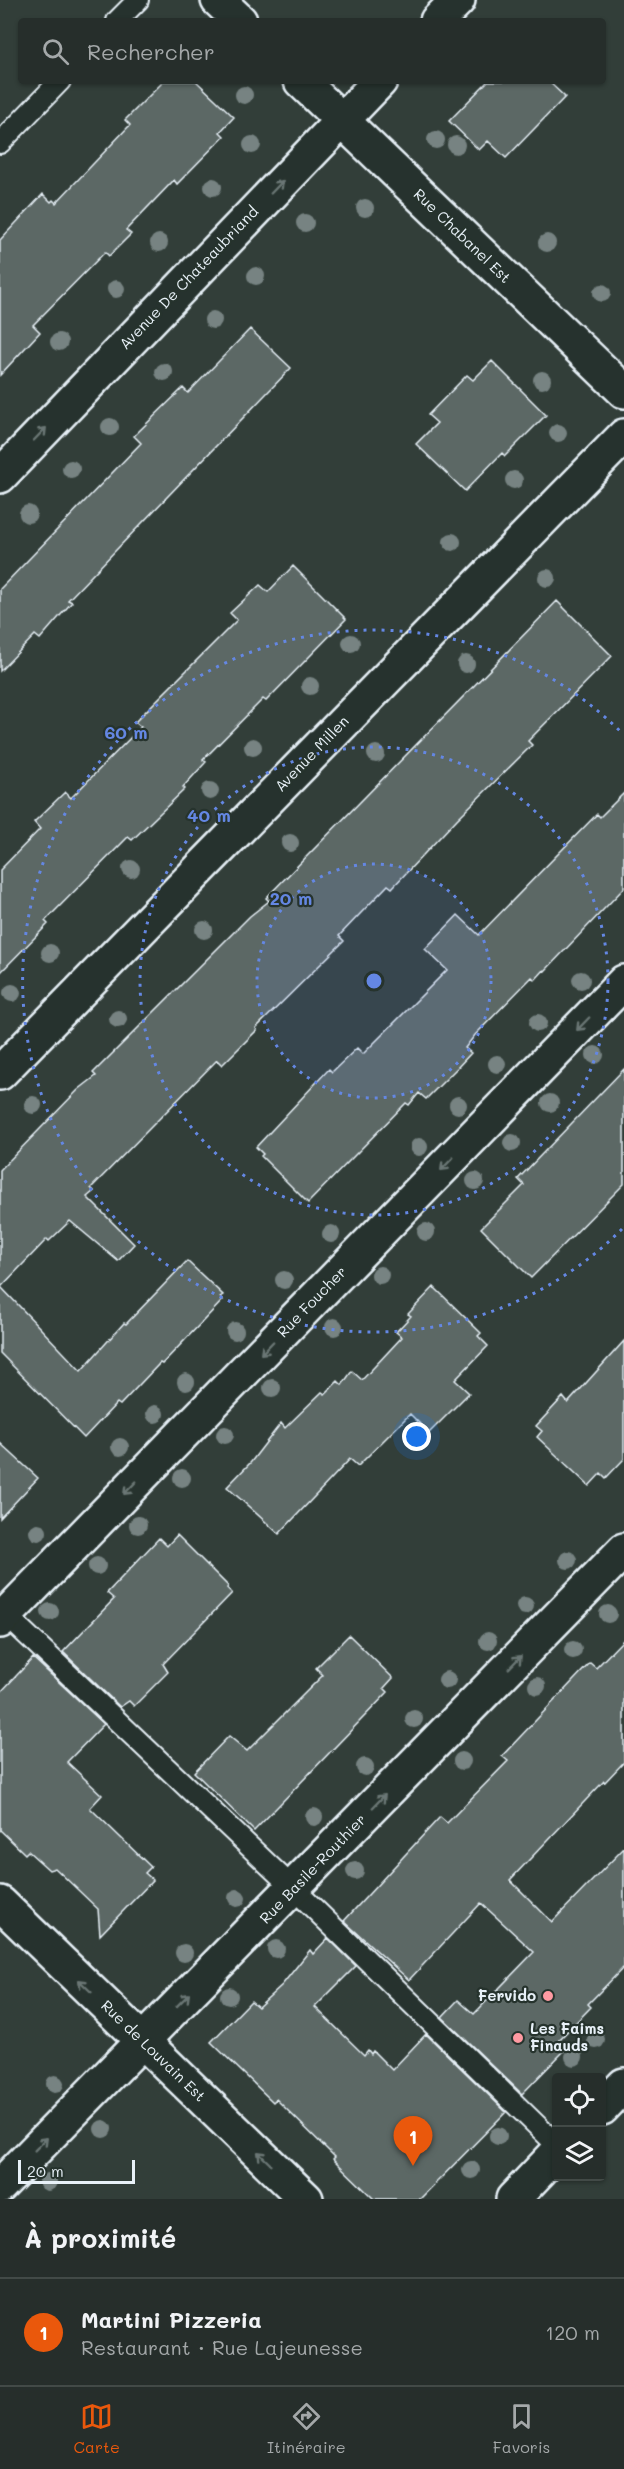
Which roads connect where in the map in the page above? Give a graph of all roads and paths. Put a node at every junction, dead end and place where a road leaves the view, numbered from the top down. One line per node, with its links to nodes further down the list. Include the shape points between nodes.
1 (138, 0): 4 (lane)
2 (218, 0): 5 (street)
3 (458, 0): 6 (street)
4 (120, 18)
5 (237, 18)
6 (440, 18)
7 (57, 84): 11 (lane)
8 (304, 84): 10 (street, Rue Chabanel Est)
9 (377, 84): 10 (street, Avenue De Chateaubriand)
10 (341, 120): 12 (street, Rue Chabanel Est); 14 (street, Avenue De Chateaubriand, one-way to 10)
11 (0, 143)
12 (624, 391)
13 (624, 436): 16 (street, Avenue Millen)
14 (0, 476)
15 (624, 982): 18 (street, Rue Foucher, one-way to 18)
16 (0, 1073)
17 (624, 1550): 19 (street, Rue Basile-Routhier, one-way to 17)
18 (3, 1618): 19 (lane)
19 (294, 1889): 21 (street, Rue Basile-Routhier, one-way to 19); 24 (lane)
20 (0, 1903): 21 (street, Rue de Louvain Est, one-way to 20)
21 (142, 2042): 26 (street, Rue Basile-Routhier, one-way to 21); 29 (street, Rue de Louvain Est, one-way to 21)
22 (624, 2085): 23 (street)
23 (606, 2104)
24 (552, 2140)
25 (552, 2158): 30 (street)
26 (0, 2186)
27 (0, 2194): 28 (lane)
28 (5, 2199)
29 (306, 2199)
30 (513, 2199)

